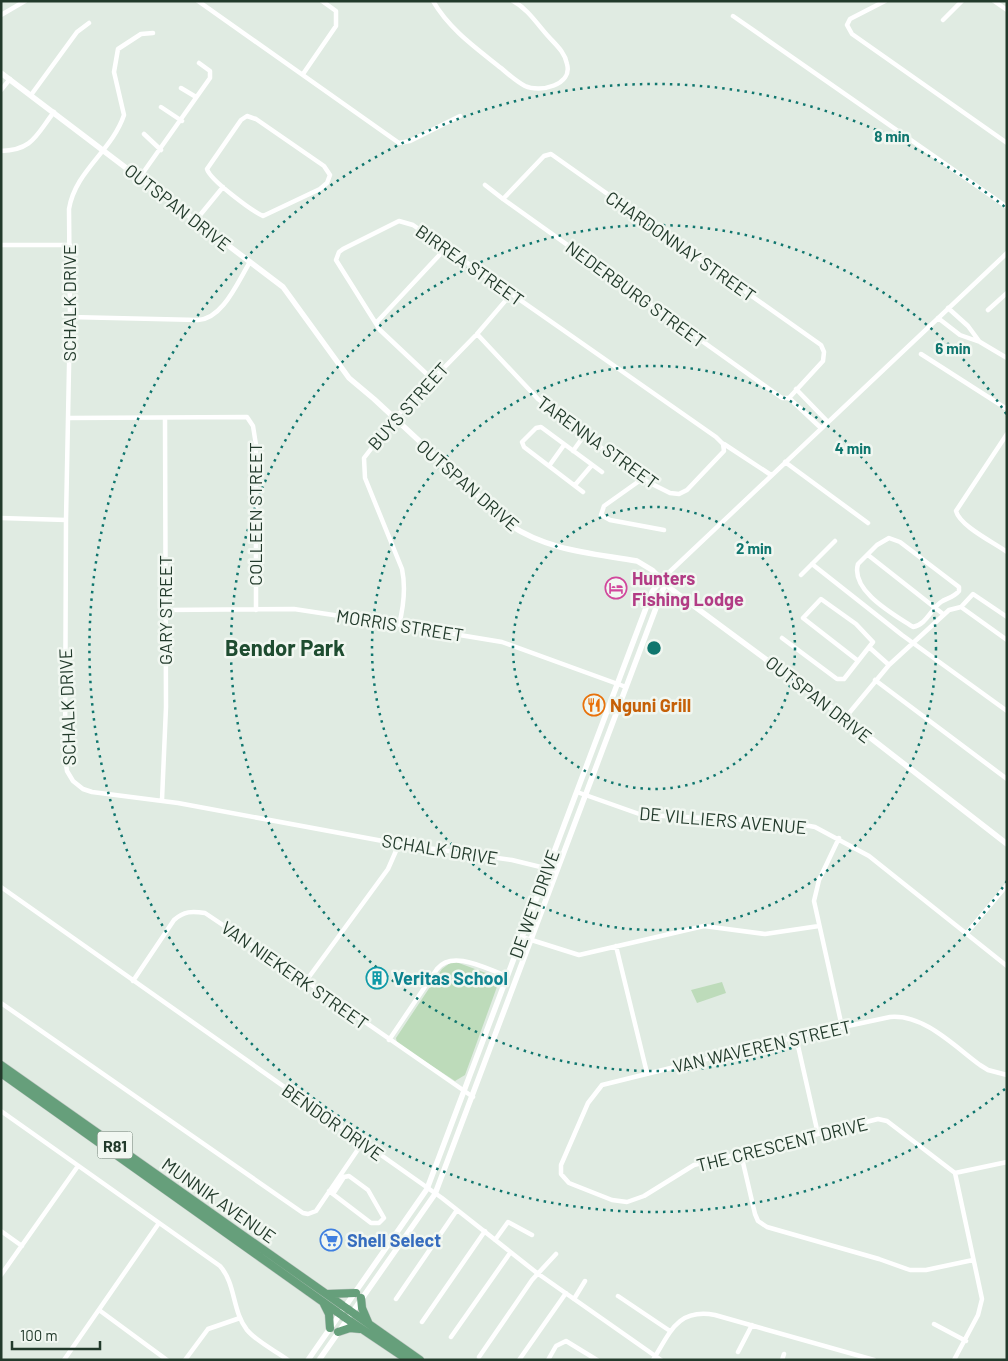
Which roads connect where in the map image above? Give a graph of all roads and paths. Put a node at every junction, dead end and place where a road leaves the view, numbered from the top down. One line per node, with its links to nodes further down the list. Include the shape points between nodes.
1 (25, 1): 10 (street)
2 (198, 1): 17 (street)
3 (322, 1): 17 (street, via 336,11 336,26)
4 (433, 1): 5 (street, via 456,31 525,86 545,88 556,84 566,76 568,69 562,53 529,13)
5 (512, 1)
6 (885, 1): 28 (street, via 850,18 847,25 852,34)
7 (962, 1): 12 (street)
8 (994, 1): 9 (street)
9 (1007, 10)
10 (1, 16)
11 (733, 16): 36 (street)
12 (943, 20)
13 (89, 23): 21 (street, via 77,32)
14 (153, 32): 29 (street, SCHALK DRIVE, via 130,39 118,49 114,72 124,112)
15 (199, 63): 22 (street, via 211,75)
16 (1, 72): 18 (street, OUTSPAN DRIVE)
17 (303, 74): 25 (street, via 399,143 410,141)
18 (10, 79): 20 (street); 21 (street, OUTSPAN DRIVE)
19 (181, 88): 22 (street)
20 (1, 90)
21 (31, 95): 24 (street, OUTSPAN DRIVE)
22 (196, 97): 26 (street)
23 (161, 107): 26 (street)
24 (54, 112): 29 (street, OUTSPAN DRIVE); 31 (street, via 26,147)
25 (460, 116)
26 (182, 121): 30 (street)
27 (144, 134): 30 (street)
28 (1007, 143)
29 (103, 149): 32 (street, OUTSPAN DRIVE); 39 (street, SCHALK DRIVE, via 71,197)
30 (161, 150): 32 (street)
31 (1, 151)
32 (140, 177): 37 (street, OUTSPAN DRIVE)
33 (485, 185): 35 (street, NEDERBURG STREET)
34 (223, 186): 34 (street, via 207,169 247,116 324,166 330,178 320,189 263,216); 37 (street)
35 (503, 199): 55 (street, CHARDONNAY STREET, via 546,154 554,155 821,345 823,361); 56 (street, NEDERBURG STREET, via 782,398)
36 (1007, 206)
37 (196, 220): 42 (street, OUTSPAN DRIVE)
38 (1, 245): 39 (street)
39 (70, 245): 47 (street, SCHALK DRIVE)
40 (445, 249): 44 (street, BIRREA STREET); 49 (street); 49 (street, BIRREA STREET, via 413,225 399,222 339,252 337,264)
41 (1007, 253): 45 (street, DE WET DRIVE)
42 (250, 262): 47 (street, via 218,310 204,320); 60 (street, OUTSPAN DRIVE, via 283,287 344,374)
43 (1007, 292): 46 (street)
44 (512, 293): 50 (street, BUYS STREET); 66 (street, BIRREA STREET)
45 (948, 308): 48 (street, DE WET DRIVE); 51 (street)
46 (988, 310)
47 (70, 317): 58 (street, SCHALK DRIVE)
48 (938, 318): 51 (street, via 960,335); 61 (street, DE WET DRIVE)
49 (376, 323): 54 (street, BIRREA STREET, via 389,341)
50 (477, 334): 54 (street, BUYS STREET); 63 (street, TARENNA STREET, via 533,394)
51 (980, 342): 53 (street)
52 (921, 354): 57 (street)
53 (1007, 358)
54 (431, 378): 60 (street, BUYS STREET)
55 (796, 390): 56 (street); 61 (street)
56 (789, 398): 62 (street, NEDERBURG STREET)
57 (1007, 409)
58 (69, 418): 59 (street, COLLEEN STREET); 77 (street, SCHALK DRIVE)
59 (165, 419): 88 (street, GARY STREET); 89 (street, COLLEEN STREET, via 243,416 253,426 256,446)
60 (394, 419): 85 (street, OUTSPAN DRIVE, via 519,531 559,548 637,561); 92 (street, BUYS STREET, via 366,452 363,465 365,478 402,568 405,593)
61 (828, 422): 62 (street, DE WET DRIVE)
62 (821, 428): 68 (street, DE WET DRIVE)
63 (586, 433): 67 (street); 73 (street, TARENNA STREET)
64 (1007, 434): 81 (street, via 956,507 960,519)
65 (564, 444): 67 (street); 70 (street); 70 (street, via 538,427 522,442)
66 (724, 446): 72 (street, BIRREA STREET); 73 (street, TARENNA STREET, via 719,458 679,494 667,492)
67 (573, 451): 69 (street)
68 (785, 462): 72 (street, DE WET DRIVE); 78 (street)
69 (592, 465): 71 (street); 74 (street)
70 (549, 466): 74 (street)
71 (602, 472)
72 (771, 475): 85 (street, DE WET DRIVE)
73 (642, 479): 79 (street, via 604,506 601,515 610,520)
74 (575, 486): 75 (street)
75 (583, 492)
76 (1, 518): 77 (street)
77 (66, 520): 107 (street, SCHALK DRIVE, via 67,771 83,790)
78 (868, 523)
79 (664, 530)
80 (835, 541): 83 (street)
81 (1007, 552)
82 (868, 555): 86 (street); 86 (street, via 857,568 860,583 872,598 913,627 923,623); 86 (street, via 877,545 893,538 951,578 959,592)
83 (812, 564): 84 (street); 95 (street)
84 (801, 575)
85 (663, 582): 100 (street, DE WET DRIVE, via 652,592); 101 (street, DE WET DRIVE); 103 (street, OUTSPAN DRIVE)
86 (937, 606): 90 (street)
87 (961, 607): 90 (street); 91 (street, via 973,594); 94 (street)
88 (166, 610): 89 (street, MORRIS STREET); 107 (street, GARY STREET)
89 (256, 610): 92 (street, MORRIS STREET, via 294,609)
90 (943, 614): 95 (street)
91 (1007, 617)
92 (399, 625): 100 (street, MORRIS STREET, via 502,642)
93 (782, 638): 97 (street, via 837,679 844,679)
94 (1007, 640)
95 (914, 643): 98 (street); 102 (street)
96 (870, 648): 97 (street); 97 (street, via 873,642 856,624 819,600 803,616 804,620); 98 (street)
97 (857, 660)
98 (889, 665): 99 (street)
99 (876, 680): 103 (street); 104 (street)
100 (618, 684): 101 (street, MORRIS STREET); 105 (street, DE WET DRIVE)
101 (626, 687): 106 (street, DE WET DRIVE)
102 (1007, 711)
103 (845, 718): 110 (street, OUTSPAN DRIVE)
104 (1007, 778)
105 (577, 792): 106 (street, DE VILLIERS AVENUE); 111 (street, DE WET DRIVE)
106 (586, 795): 108 (street, DE VILLIERS AVENUE, via 642,815 795,822); 112 (street, DE WET DRIVE)
107 (162, 800): 109 (street, SCHALK DRIVE)
108 (839, 838): 115 (street, via 815,892); 116 (street, DE VILLIERS AVENUE, via 874,860)
109 (399, 844): 111 (street, SCHALK DRIVE, via 458,851); 122 (street, via 388,869)
110 (1007, 844)
111 (547, 868): 112 (street, SCHALK DRIVE); 117 (street, DE WET DRIVE)
112 (557, 871): 118 (street, DE WET DRIVE)
113 (1007, 885): 116 (street)
114 (1, 887): 123 (street, BENDOR DRIVE)
115 (819, 926): 119 (street, via 765,934 704,926); 125 (street)
116 (966, 934): 120 (street, DE VILLIERS AVENUE)
117 (522, 937): 118 (street); 121 (street, DE WET DRIVE)
118 (532, 940): 119 (street, via 579,955); 133 (street, DE WET DRIVE)
119 (616, 946): 130 (street)
120 (1007, 966)
121 (507, 976): 127 (street, via 460,960 446,962 437,969); 132 (street, DE WET DRIVE)
122 (306, 981): 123 (street, VAN NIEKERK STREET, via 218,921 195,912 180,914 174,920); 127 (street, VAN NIEKERK STREET)
123 (133, 982): 136 (street, BENDOR DRIVE)
124 (1, 1003): 143 (street, via 303,1213 316,1211)
125 (842, 1027): 126 (street, VAN WAVEREN STREET); 131 (street, VAN WAVEREN STREET, via 890,1017 908,1018 927,1027 984,1068)
126 (796, 1037): 130 (street, VAN WAVEREN STREET); 135 (street)
127 (389, 1040): 132 (street, VAN NIEKERK STREET)
128 (1, 1065): 161 (main road, MUNNIK AVENUE / R81)
129 (1, 1073): 161 (main road, MUNNIK AVENUE / R81)
130 (647, 1073): 141 (street, VAN WAVEREN STREET, via 608,1082 592,1095 570,1140)
131 (1007, 1075)
132 (465, 1092): 133 (street, VAN NIEKERK STREET); 142 (street, DE WET DRIVE)
133 (473, 1097): 144 (street, DE WET DRIVE)
134 (1, 1111): 139 (street)
135 (818, 1134): 137 (street, THE CRESCENT DRIVE); 140 (street, THE CRESCENT DRIVE, via 884,1120)
136 (363, 1142): 142 (street, BENDOR DRIVE); 143 (street)
137 (741, 1154): 141 (street, THE CRESCENT DRIVE, via 690,1166 644,1196 627,1202 612,1200 570,1183); 154 (street, via 755,1214 758,1221 767,1227 910,1270 922,1271)
138 (1007, 1162): 140 (street)
139 (78, 1166): 146 (street); 151 (street)
140 (954, 1173): 154 (street)
141 (561, 1174)
142 (427, 1189): 144 (street, BENDOR DRIVE); 159 (street, DE WET DRIVE)
143 (331, 1193): 143 (street, via 371,1223 378,1224 384,1218 368,1190 350,1176 344,1177)
144 (435, 1194): 145 (street, BENDOR DRIVE); 159 (street, DE WET DRIVE)
145 (457, 1210): 148 (street, BENDOR DRIVE); 162 (street)
146 (159, 1223): 164 (street); 166 (street, via 220,1266 229,1279)
147 (1, 1231): 151 (street)
148 (485, 1231): 150 (street, BENDOR DRIVE); 167 (street)
149 (532, 1234): 150 (street, via 508,1222)
150 (495, 1240): 152 (street, BENDOR DRIVE)
151 (22, 1246): 156 (street)
152 (510, 1253): 155 (street, BENDOR DRIVE); 173 (street)
153 (556, 1254): 155 (street)
154 (973, 1260): 174 (street, via 982,1306)
155 (537, 1273): 158 (street, BENDOR DRIVE); 176 (street)
156 (1, 1275)
157 (585, 1281): 163 (street)
158 (566, 1293): 163 (street, BENDOR DRIVE); 186 (street)
159 (358, 1295): 161 (main road); 165 (street, DE WET DRIVE); 170 (main road)
160 (618, 1296): 172 (street)
161 (325, 1298): 165 (main road, MUNNIK AVENUE / R81); 171 (main road)
162 (396, 1299)
163 (574, 1299): 177 (street, BENDOR DRIVE)
164 (98, 1310): 178 (street); 179 (street)
165 (346, 1313): 170 (main road, MUNNIK AVENUE / R81); 171 (street, DE WET DRIVE)
166 (240, 1318): 180 (street, via 208,1329); 181 (street, via 252,1335)
167 (422, 1322)
168 (934, 1324): 174 (street)
169 (752, 1325): 172 (street, via 694,1313 682,1318); 175 (street); 190 (street)
170 (367, 1327): 171 (main road); 184 (main road, MUNNIK AVENUE / R81); 185 (main road, MUNNIK AVENUE / R81)
171 (334, 1330): 182 (street, DE WET DRIVE); 183 (street, DE WET DRIVE)
172 (670, 1331): 177 (street)
173 (451, 1337)
174 (966, 1340): 191 (street)
175 (738, 1352)
176 (479, 1357)
177 (654, 1358): 189 (street, BENDOR DRIVE)
178 (64, 1360)
179 (167, 1360)
180 (185, 1360)
181 (288, 1360)
182 (308, 1360)
183 (319, 1360)
184 (408, 1360)
185 (420, 1360)
186 (519, 1360)
187 (548, 1360): 188 (street, via 556,1346 566,1341)
188 (597, 1360)
189 (661, 1360)
190 (874, 1360)
191 (954, 1360)

